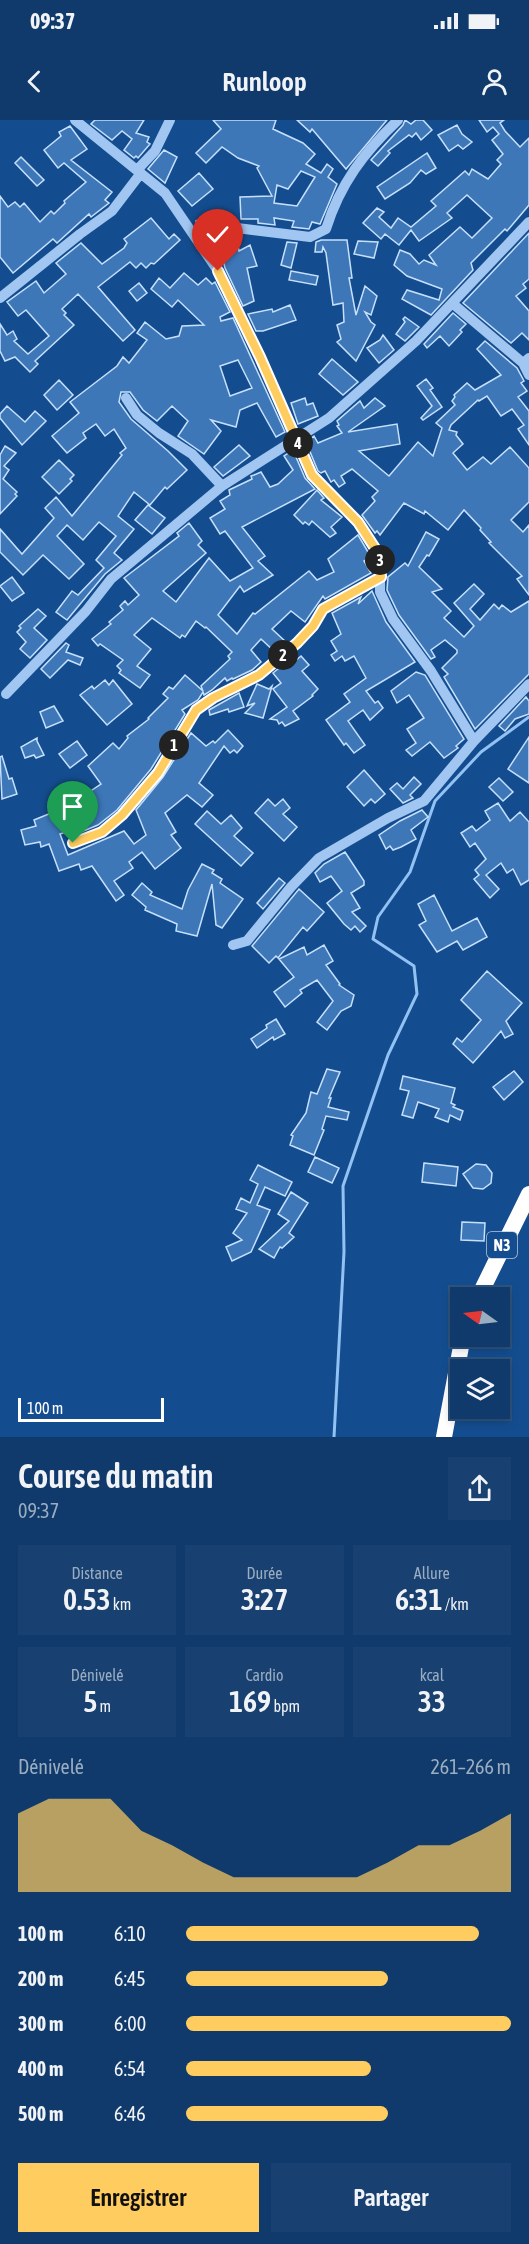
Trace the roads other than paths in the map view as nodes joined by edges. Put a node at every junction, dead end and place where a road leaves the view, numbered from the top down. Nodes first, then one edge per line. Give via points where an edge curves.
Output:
1 (75, 120) edge
2 (170, 120) edge
3 (398, 120) edge
4 (139, 171) junction
5 (528, 226) edge
6 (196, 237) junction
7 (0, 298) edge
8 (452, 303) junction
9 (526, 361) edge
10 (529, 375) edge
11 (126, 398) dead end
12 (296, 438) junction
13 (222, 486) junction
14 (381, 577) junction
15 (529, 684) edge
16 (6, 694) dead end
17 (474, 741) junction
18 (73, 843) dead end
19 (233, 945) dead end
20 (529, 1194) edge
21 (483, 1287) edge
22 (461, 1347) edge
23 (444, 1437) edge

1 - 4 street
2 - 4 street via 155,151
3 - 6 street via 365,152 345,184 326,229 310,237 237,228
4 - 6 street via 165,193
4 - 7 street via 112,211
5 - 8 street
6 - 12 street via 222,280
8 - 9 street
8 - 12 street via 416,341 329,418
9 - 10 street
11 - 13 street via 137,415 192,454
12 - 13 street
12 - 14 street via 312,475 358,522 380,556
13 - 16 street via 111,579
14 - 17 street via 380,592 393,619
14 - 18 street via 323,609 297,643 259,675 196,710 158,773 122,815 102,832
15 - 17 street
17 - 19 street via 424,801 319,858 247,941
20 - 21 highway, N3
22 - 23 highway

